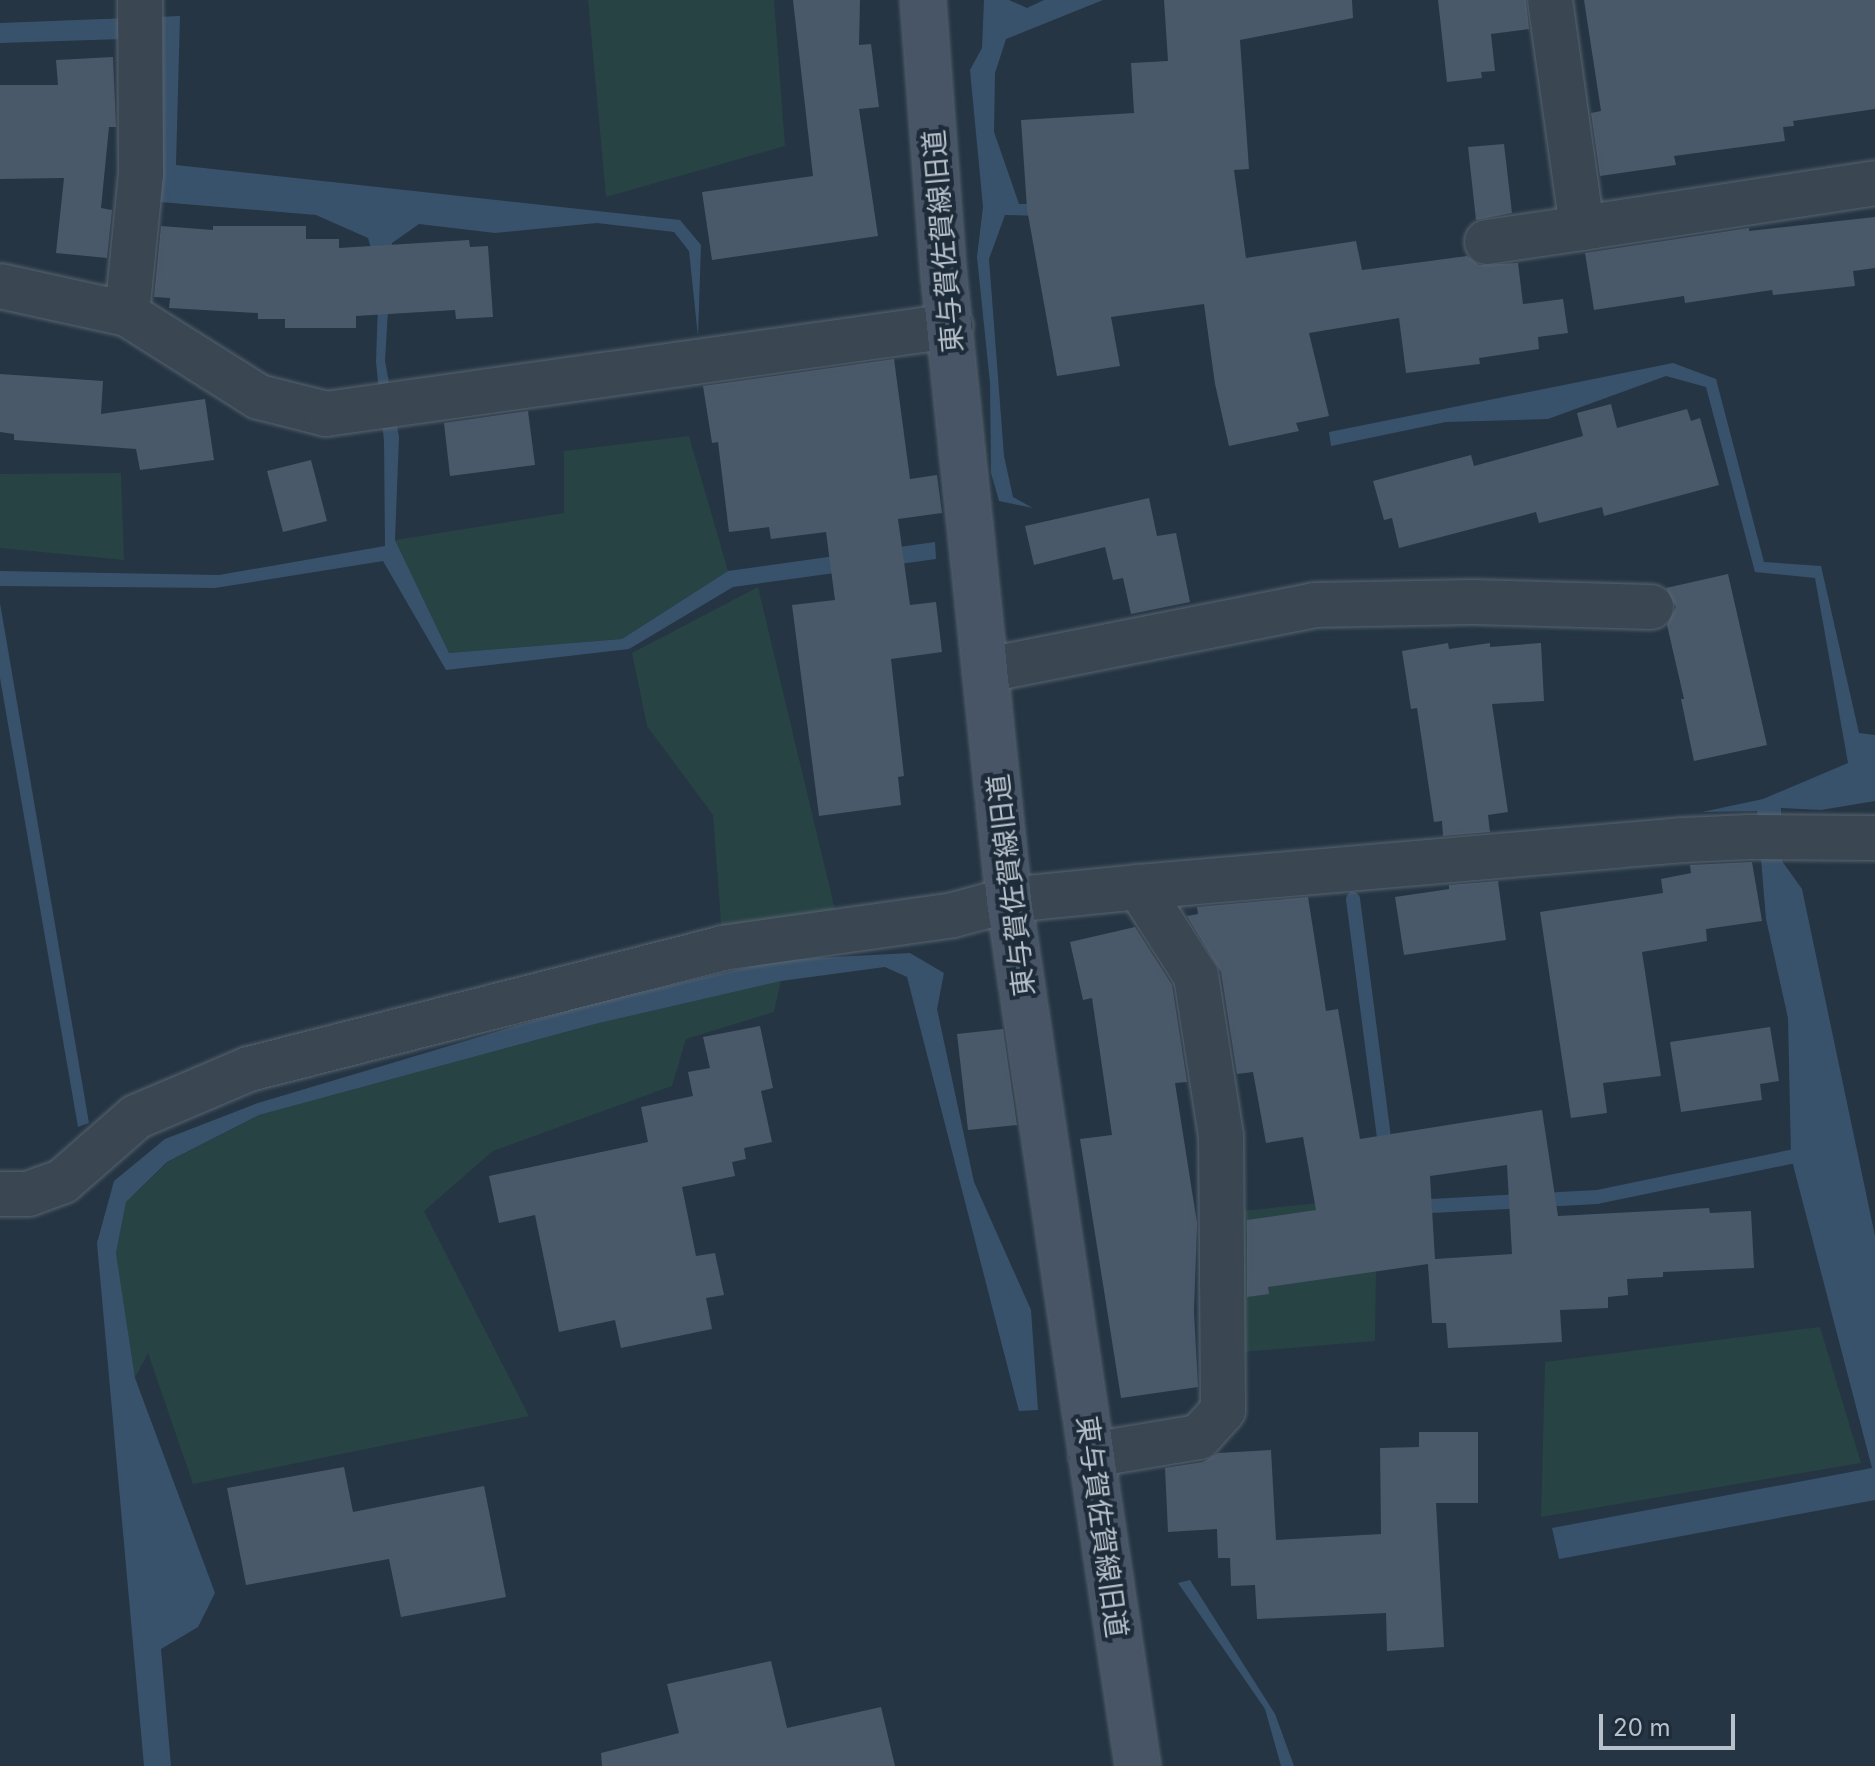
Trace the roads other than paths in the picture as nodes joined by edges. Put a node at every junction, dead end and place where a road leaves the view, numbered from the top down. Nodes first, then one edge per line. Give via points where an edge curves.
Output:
1 (923, 0) edge
2 (1550, 0) edge
3 (140, 18) edge
4 (1875, 183) edge
5 (1582, 228) junction
6 (1487, 242) dead end
7 (0, 286) edge
8 (127, 314) junction
9 (951, 326) junction
10 (1651, 607) dead end
11 (987, 670) junction
12 (1875, 838) edge
13 (1139, 887) junction
14 (1009, 900) junction
15 (0, 1194) edge
16 (1091, 1455) junction
17 (1138, 1766) edge

1 - 9 main road, 東与賀佐賀線旧道
2 - 5 street
3 - 8 street via 141,173
4 - 5 street
5 - 6 street
7 - 8 street
8 - 9 street via 259,397 326,414
9 - 11 main road, 東与賀佐賀線旧道
10 - 11 street via 1314,605
11 - 14 main road, 東与賀佐賀線旧道
12 - 13 street via 1750,837
13 - 14 street
13 - 16 street via 1196,976 1221,1136 1223,1410 1199,1437
14 - 15 street via 953,915 722,948 249,1069 136,1117 63,1181 28,1194
14 - 16 main road, 東与賀佐賀線旧道
16 - 17 main road, 東与賀佐賀線旧道

